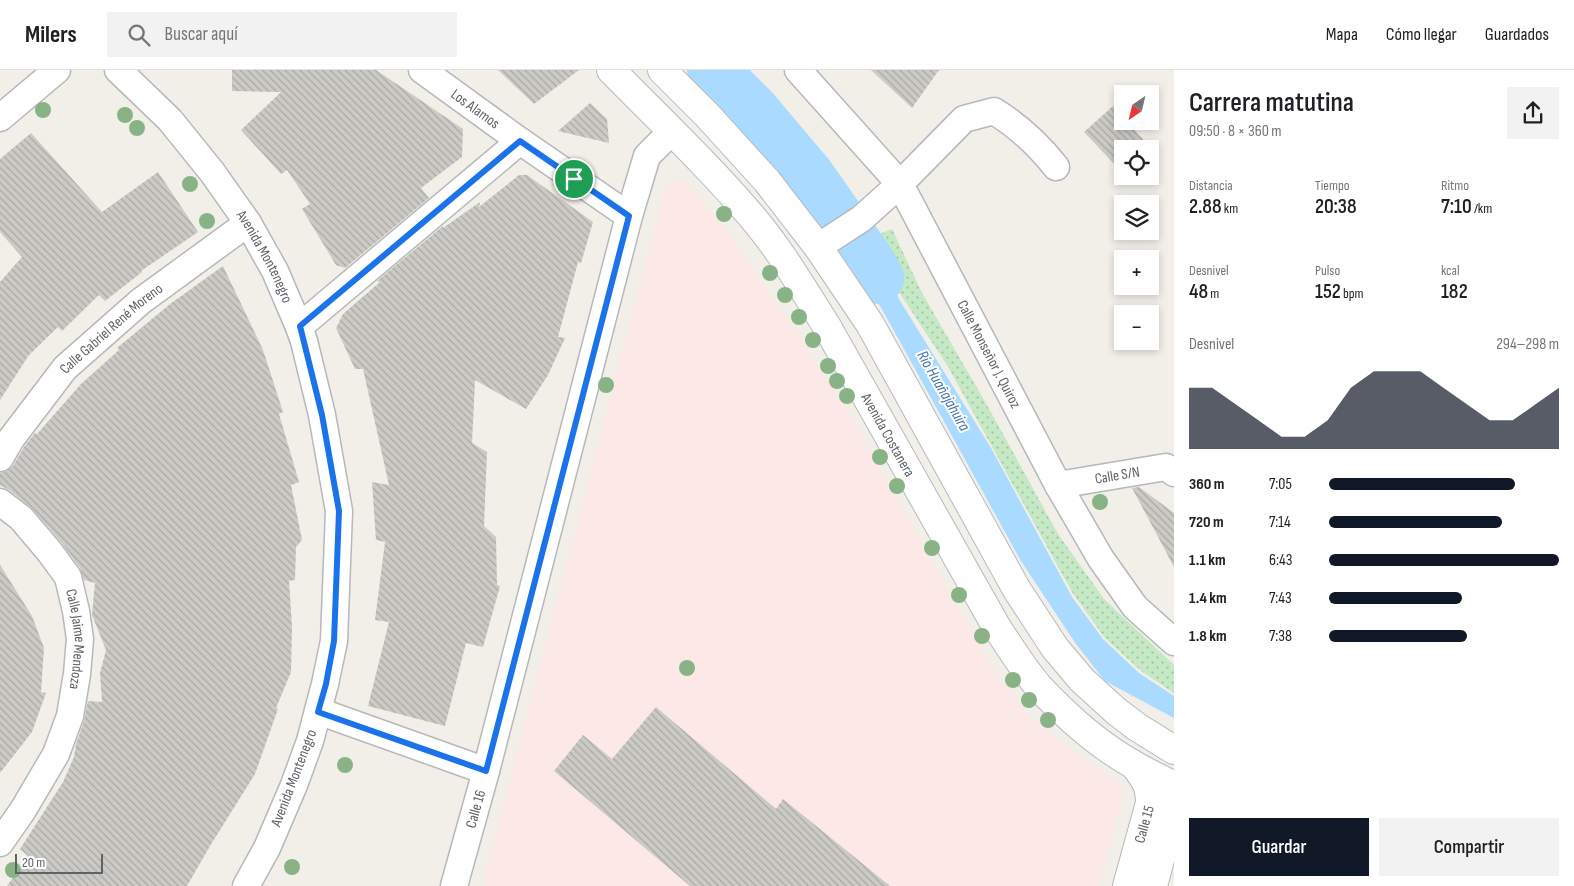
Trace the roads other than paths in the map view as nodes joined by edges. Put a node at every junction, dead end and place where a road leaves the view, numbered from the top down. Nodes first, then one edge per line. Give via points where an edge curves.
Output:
1 (57, 70) edge
2 (118, 70) edge
3 (422, 70) edge
4 (611, 70) edge
5 (662, 70) edge
6 (798, 70) edge
7 (0, 118) edge
8 (672, 131) junction
9 (520, 141) junction
10 (1056, 167) dead end
11 (900, 184) junction
12 (629, 216) junction
13 (248, 223) junction
14 (824, 242) junction
15 (300, 326) junction
16 (0, 458) edge
17 (1174, 473) edge
18 (1058, 485) junction
19 (0, 502) edge
20 (1174, 642) edge
21 (318, 712) junction
22 (1167, 746) edge
23 (1135, 766) junction
24 (486, 771) junction
25 (1173, 785) edge
26 (0, 843) edge
27 (246, 886) edge
28 (454, 886) edge
29 (1128, 886) edge
30 (1153, 886) edge

1 - 7 street
2 - 13 street, Avenida Montenegro via 170,120
3 - 9 street, Los Alamos
4 - 8 main road, Avenida Costanera
5 - 14 main road
6 - 11 street, Calle Monseñor J. Quiroz
8 - 12 street, Calle 16 via 647,156
8 - 23 main road, Avenida Costanera via 754,220 796,277 1016,657 1060,708
9 - 12 street, Los Alamos
9 - 15 street
10 - 11 street via 1042,149 994,111 964,119
11 - 14 street via 861,219
11 - 18 street, Calle Monseñor J. Quiroz
12 - 24 street, Calle 16
13 - 15 street, Avenida Montenegro
13 - 16 street, Calle Gabriel René Moreno via 142,301 65,368
14 - 22 main road via 1017,590 1055,648 1082,680 1116,710
15 - 21 street, Avenida Montenegro via 322,415 339,511 334,641
17 - 18 street, Calle S/N via 1166,467
18 - 20 street, Calle Monseñor J. Quiroz via 1101,559 1135,607
19 - 26 street, Calle Jaime Mendoza via 21,518 68,577 80,639 70,716 56,754
21 - 24 street
21 - 27 street, Avenida Montenegro via 294,785 267,848
22 - 25 main road, Calle 15
23 - 25 main road, Avenida Costanera
23 - 29 main road, Calle 15 via 1146,781 1150,803
24 - 28 street, Calle 16
25 - 30 main road, Calle 15 via 1170,819

